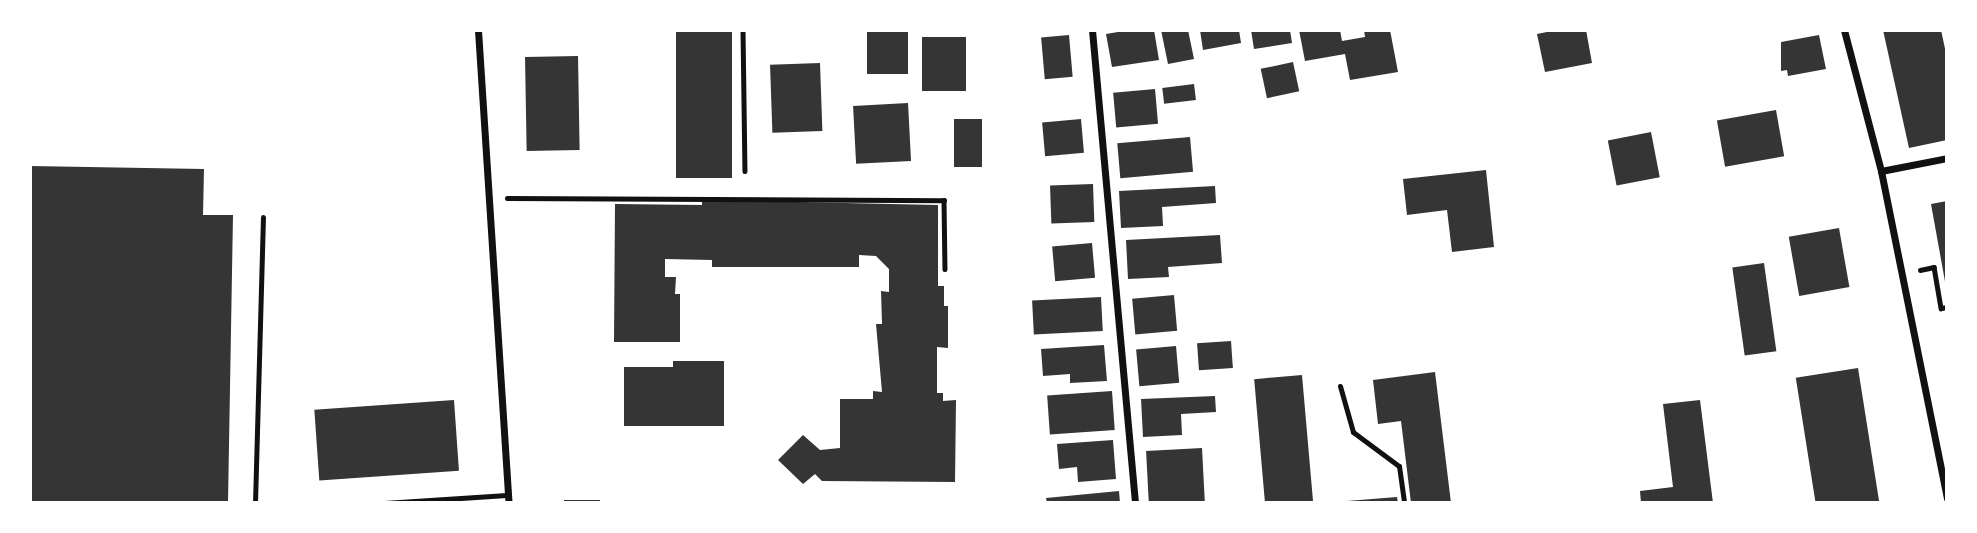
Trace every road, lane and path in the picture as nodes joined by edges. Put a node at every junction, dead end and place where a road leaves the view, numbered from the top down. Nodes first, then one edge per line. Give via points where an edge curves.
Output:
1 (478, 30) edge
2 (743, 30) edge
3 (1092, 30) edge
4 (1844, 30) edge
5 (1947, 158) edge
6 (745, 171) dead end
7 (1881, 171) junction
8 (489, 198) junction
9 (263, 217) dead end
10 (945, 270) dead end
11 (1902, 273) junction
12 (1947, 307) edge
13 (1340, 386) dead end
14 (1947, 498) edge
15 (508, 499) edge
16 (255, 503) edge
17 (384, 503) edge
18 (1135, 503) edge
19 (1404, 503) edge

1 - 8 street
2 - 6 path
3 - 18 street
4 - 7 street
5 - 7 street
7 - 11 street
8 - 10 path via 944,200
8 - 15 street
9 - 16 lane
11 - 12 path via 1934,267 1941,308
11 - 14 street
13 - 19 lane via 1353,432 1399,466
15 - 17 lane

